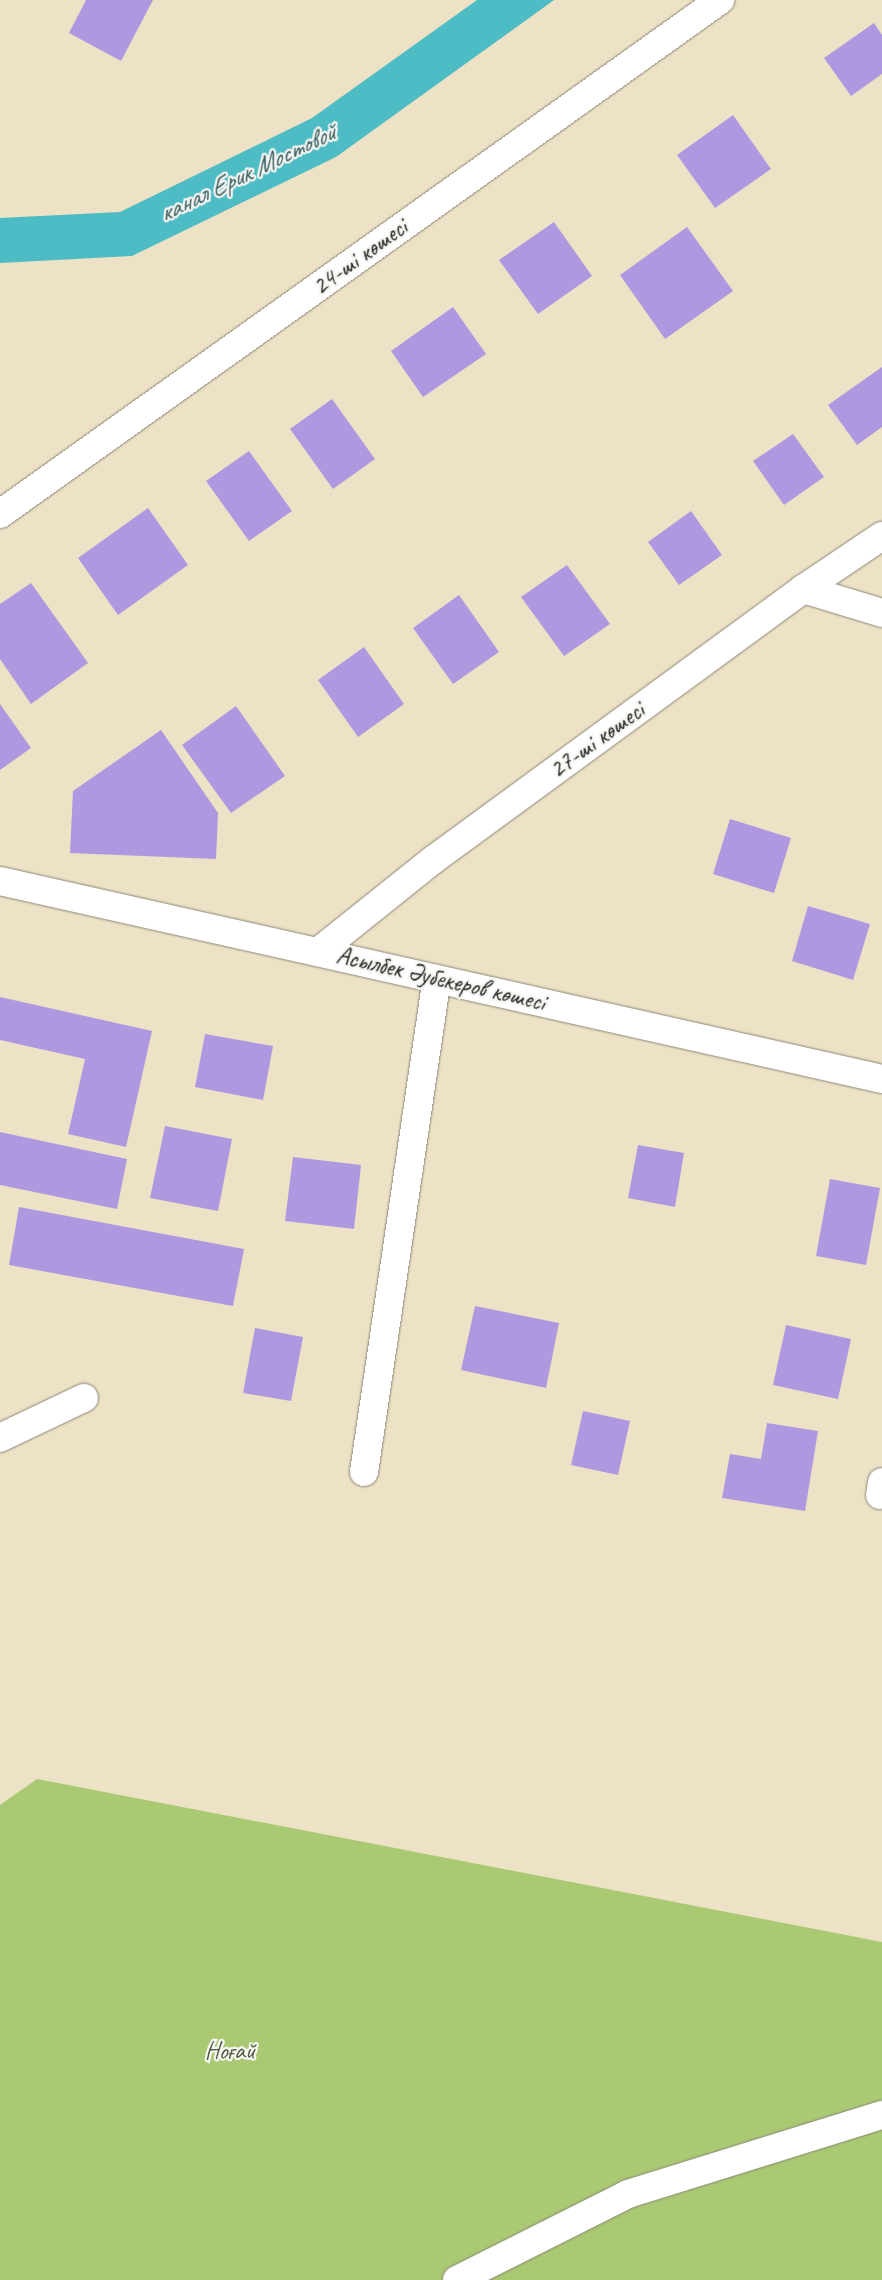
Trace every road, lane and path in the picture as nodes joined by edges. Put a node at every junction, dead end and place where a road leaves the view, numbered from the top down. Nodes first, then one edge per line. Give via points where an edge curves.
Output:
1 (720, 0) edge
2 (0, 514) edge
3 (882, 536) edge
4 (803, 589) junction
5 (882, 614) edge
6 (0, 881) edge
7 (318, 952) junction
8 (437, 978) junction
9 (882, 1078) edge
10 (84, 1398) dead end
11 (0, 1438) edge
12 (364, 1472) dead end
13 (882, 2114) edge
14 (457, 2280) edge

1 - 2 street, 24-ші көшесі
3 - 4 street, 27-ші көшесі
4 - 5 street
4 - 7 street, 27-ші көшесі via 433,860
6 - 7 street, Асылбек Әубекеров көшесі
7 - 8 street, Асылбек Әубекеров көшесі
8 - 9 street, Асылбек Әубекеров көшесі
8 - 12 street
10 - 11 street
13 - 14 street via 628,2194

